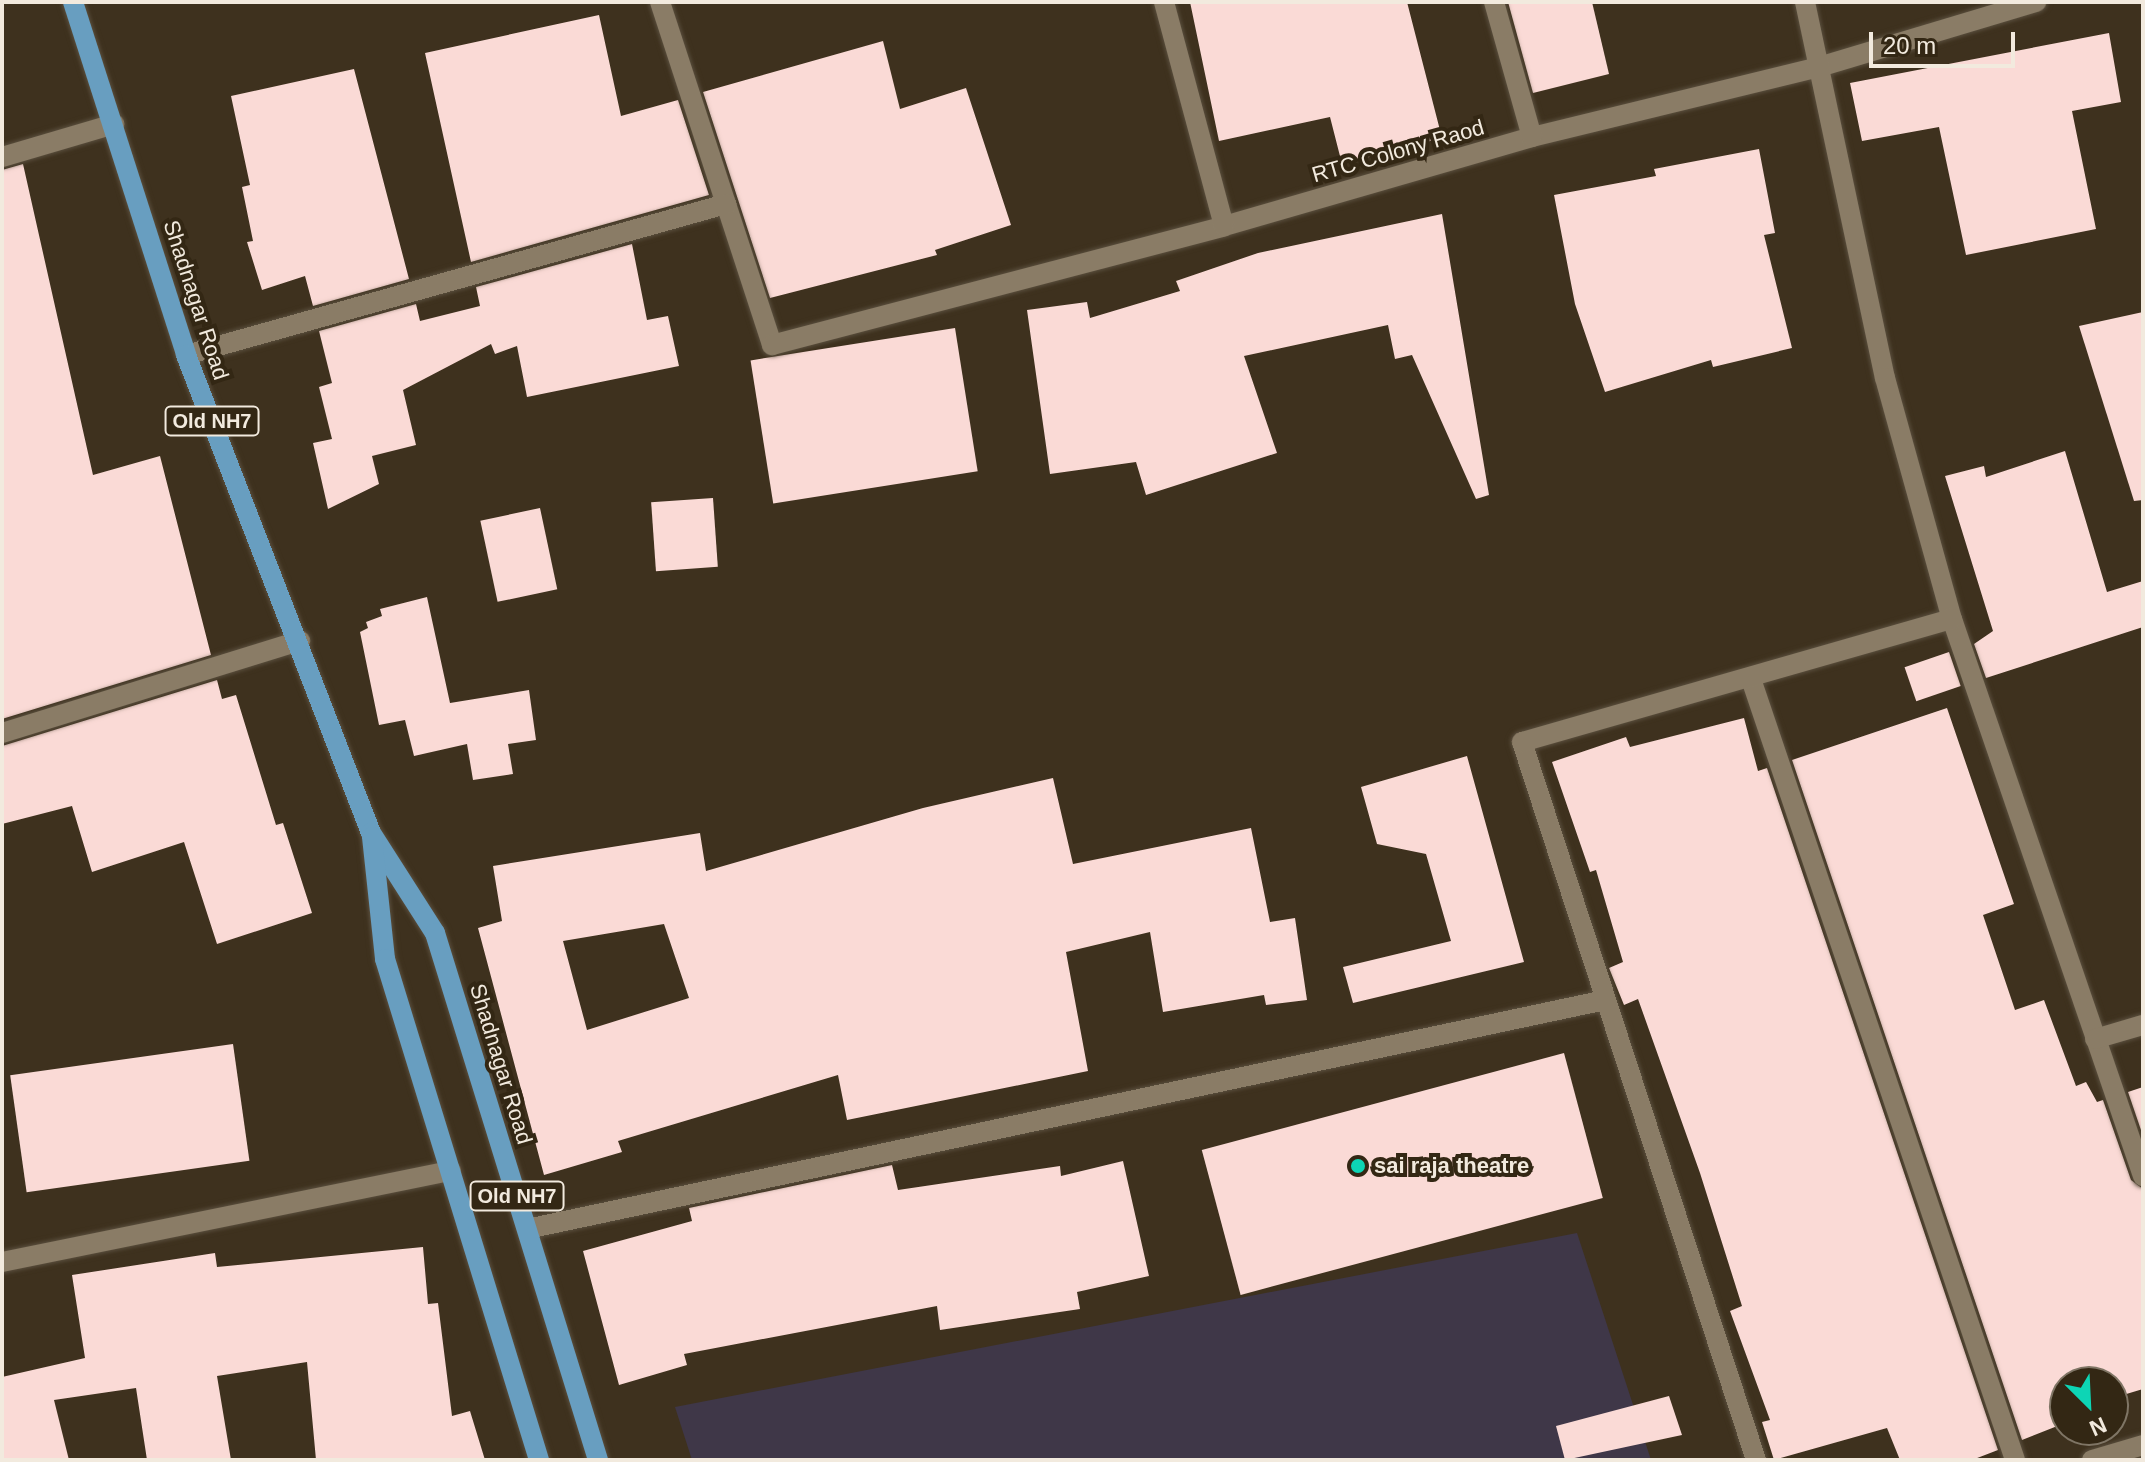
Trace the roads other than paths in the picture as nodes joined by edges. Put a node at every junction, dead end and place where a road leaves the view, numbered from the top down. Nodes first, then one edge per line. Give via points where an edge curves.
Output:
1 (73, 2) edge
2 (660, 2) edge
3 (1164, 2) edge
4 (1494, 2) edge
5 (1805, 2) edge
6 (2036, 2) edge
7 (1819, 67) junction
8 (114, 124) junction
9 (1532, 137) junction
10 (2, 157) edge
11 (726, 204) junction
12 (1224, 226) junction
13 (186, 355) junction
14 (1952, 619) junction
15 (300, 641) junction
16 (1751, 679) junction
17 (2, 733) edge
18 (371, 833) junction
19 (1605, 1000) junction
20 (2143, 1025) edge
21 (2095, 1039) junction
22 (451, 1171) junction
23 (2143, 1176) edge
24 (527, 1229) junction
25 (2, 1262) edge
26 (2143, 1445) edge
27 (539, 1460) edge
28 (598, 1460) edge
29 (1756, 1460) edge
30 (2015, 1460) edge
31 (2092, 1460) edge

1 - 8 main road, Shadnagar Road / Old NH7
2 - 11 street
3 - 12 street
4 - 9 street
5 - 7 street
6 - 7 street, RTC Colony Raod
7 - 9 street, RTC Colony Raod
7 - 14 street via 1885,378
8 - 10 street
8 - 13 main road, Shadnagar Road / Old NH7
9 - 12 street, RTC Colony Raod
11 - 12 street, RTC Colony Raod via 772,345
11 - 13 street
13 - 15 main road, Shadnagar Road / Old NH7
14 - 16 street
14 - 21 street
15 - 17 street
15 - 18 main road, Shadnagar Road / Old NH7
16 - 19 street via 1522,742
16 - 30 street
18 - 22 main road, Shadnagar Road / Old NH7 via 385,959
18 - 24 main road, Shadnagar Road / Old NH7 via 435,933
19 - 24 street
19 - 29 street
20 - 21 street
21 - 23 street
22 - 25 street
22 - 27 main road, Shadnagar Road / Old NH7
24 - 28 main road, Shadnagar Road / Old NH7
26 - 31 street

